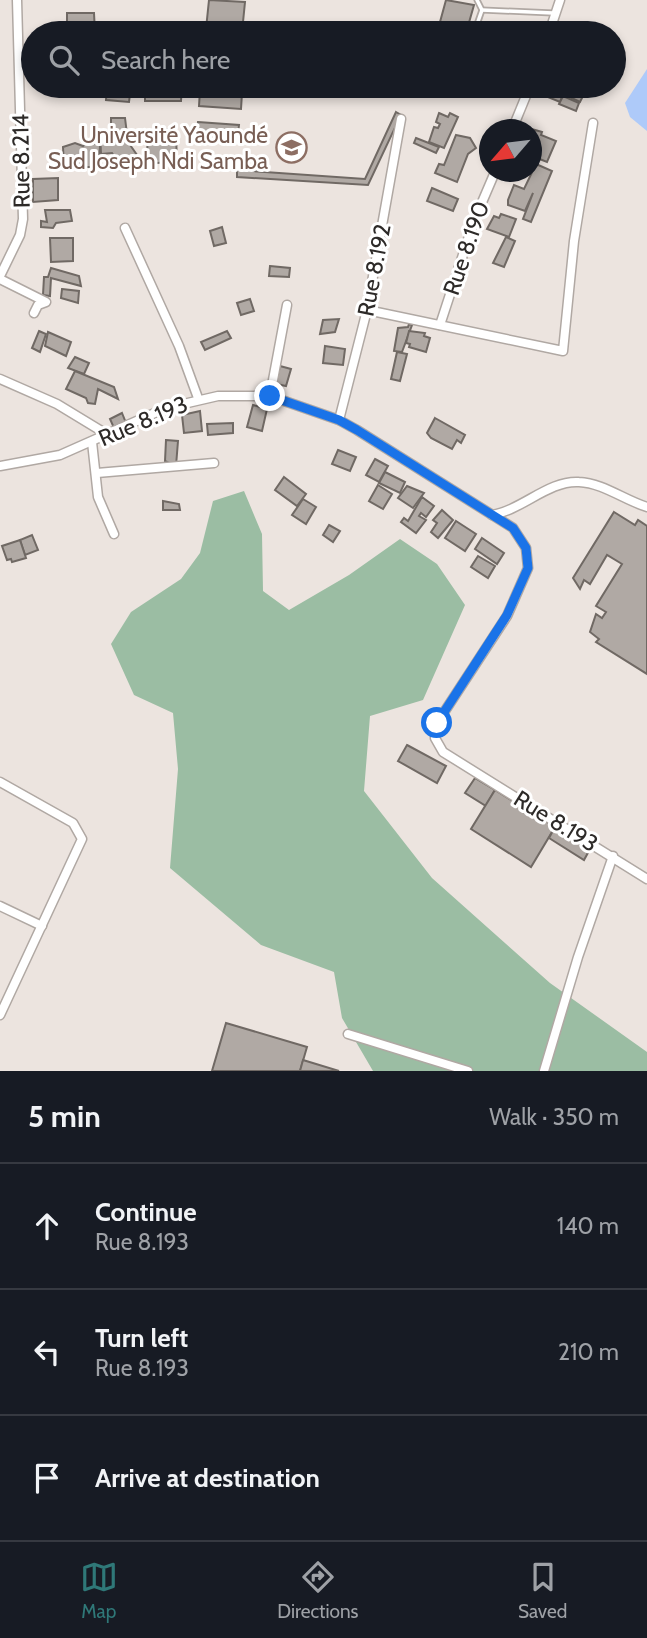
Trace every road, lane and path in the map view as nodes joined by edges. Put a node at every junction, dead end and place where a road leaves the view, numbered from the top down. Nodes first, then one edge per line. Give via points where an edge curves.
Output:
1 (17, 0) edge
2 (477, 0) edge
3 (559, 0) edge
4 (482, 10) junction
5 (555, 13) junction
6 (478, 21) edge
7 (553, 21) edge
8 (525, 98) edge
9 (401, 119) dead end
10 (516, 119) edge
11 (593, 123) dead end
12 (491, 182) edge
13 (125, 228) dead end
14 (0, 277) edge
15 (287, 305) dead end
16 (367, 310) junction
17 (34, 313) dead end
18 (440, 325) junction
19 (0, 379) edge
20 (270, 396) junction
21 (198, 398) junction
22 (339, 420) junction
23 (108, 435) junction
24 (92, 442) junction
25 (214, 463) dead end
26 (0, 466) edge
27 (97, 473) junction
28 (647, 507) edge
29 (492, 516) junction
30 (114, 534) dead end
31 (0, 782) edge
32 (613, 856) junction
33 (647, 879) edge
34 (0, 906) edge
35 (42, 926) junction
36 (0, 1015) edge
37 (348, 1034) dead end
38 (468, 1071) edge
39 (544, 1071) edge

1 - 14 street, Rue 8.214 via 23,219
2 - 4 lane
3 - 5 street
4 - 5 lane
4 - 6 lane
5 - 7 street
8 - 10 street
9 - 16 street, Rue 8.192
11 - 18 street via 563,351
12 - 18 street, Rue 8.190
13 - 21 street
14 - 17 street via 46,302
15 - 20 street
16 - 18 street
16 - 22 street, Rue 8.192
19 - 23 street via 57,404
20 - 21 street, Rue 8.193
20 - 22 street, Rue 8.193
21 - 23 street, Rue 8.193
22 - 29 street, Rue 8.193
23 - 24 street, Rue 8.193
24 - 26 street, Rue 8.193 via 44,460
24 - 27 street
25 - 27 street
27 - 30 street via 98,497
28 - 29 street via 577,481
29 - 32 street, Rue 8.193 via 513,528 526,548 528,568 507,615 437,723 435,738 443,752
31 - 35 street via 73,823 82,839
32 - 33 street, Rue 8.193
32 - 39 street
34 - 35 street
35 - 36 street
37 - 38 street

